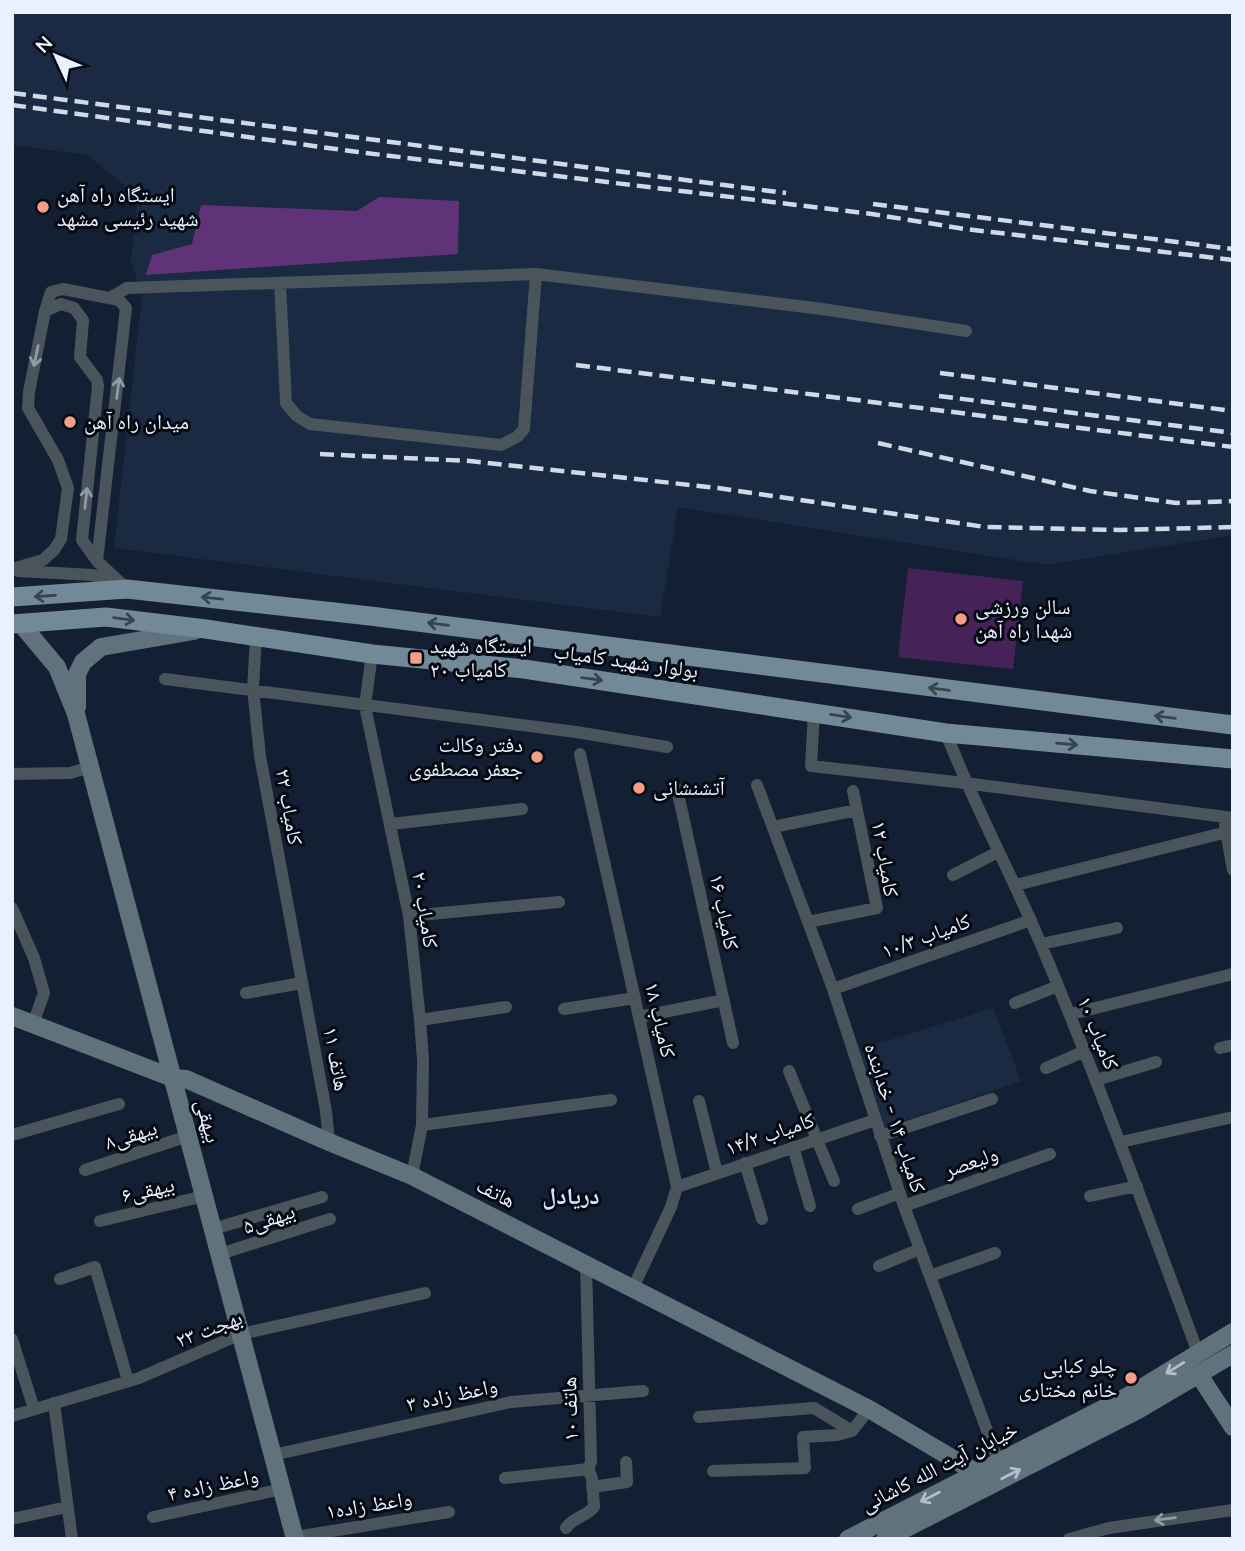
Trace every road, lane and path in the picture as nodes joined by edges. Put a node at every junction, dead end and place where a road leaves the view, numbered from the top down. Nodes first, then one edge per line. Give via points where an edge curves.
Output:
1 (536, 274) junction
2 (280, 283) junction
3 (110, 298) junction
4 (45, 312) junction
5 (966, 331) dead end
6 (97, 561) junction
7 (12, 570) edge
8 (127, 589) junction
9 (12, 597) edge
10 (16, 624) edge
11 (206, 629) junction
12 (530, 636) junction
13 (256, 637) junction
14 (372, 654) junction
15 (524, 669) junction
16 (165, 679) dead end
17 (253, 689) junction
18 (365, 706) junction
19 (814, 712) junction
20 (76, 714) junction
21 (1233, 725) edge
22 (946, 733) junction
23 (667, 747) dead end
24 (580, 754) dead end
25 (1233, 759) edge
26 (90, 767) junction
27 (12, 774) edge
28 (965, 783) junction
29 (757, 785) dead end
30 (677, 789) dead end
31 (853, 791) dead end
32 (522, 809) dead end
33 (857, 810) junction
34 (1228, 818) edge
35 (391, 824) junction
36 (773, 827) junction
37 (1227, 832) junction
38 (998, 852) junction
39 (1233, 870) edge
40 (953, 875) dead end
41 (1016, 885) junction
42 (559, 902) dead end
43 (12, 908) edge
44 (409, 916) junction
45 (1031, 920) junction
46 (808, 922) junction
47 (1117, 928) dead end
48 (1041, 944) junction
49 (1233, 974) edge
50 (301, 983) junction
51 (1058, 986) junction
52 (833, 989) junction
53 (246, 993) dead end
54 (635, 998) junction
55 (723, 1000) junction
56 (1015, 1003) dead end
57 (506, 1007) dead end
58 (564, 1009) dead end
59 (1071, 1014) junction
60 (12, 1016) edge
61 (639, 1017) junction
62 (420, 1020) junction
63 (33, 1024) junction
64 (733, 1043) dead end
65 (1085, 1051) junction
66 (1156, 1062) dead end
67 (1046, 1068) dead end
68 (789, 1070) dead end
69 (173, 1078) junction
70 (1096, 1080) junction
71 (992, 1099) dead end
72 (611, 1100) dead end
73 (699, 1101) dead end
74 (119, 1104) dead end
75 (1233, 1117) edge
76 (875, 1120) junction
77 (422, 1125) junction
78 (12, 1135) edge
79 (188, 1136) junction
80 (880, 1136) junction
81 (818, 1138) junction
82 (328, 1142) junction
83 (1121, 1142) junction
84 (793, 1147) junction
85 (1050, 1154) dead end
86 (745, 1163) junction
87 (85, 1170) dead end
88 (717, 1173) junction
89 (412, 1176) junction
90 (834, 1181) dead end
91 (1137, 1186) junction
92 (677, 1187) junction
93 (204, 1196) junction
94 (1090, 1196) dead end
95 (322, 1197) dead end
96 (902, 1199) junction
97 (810, 1206) dead end
98 (858, 1209) dead end
99 (330, 1219) dead end
100 (762, 1219) dead end
101 (100, 1221) dead end
102 (213, 1229) junction
103 (920, 1249) junction
104 (995, 1253) dead end
105 (219, 1254) junction
106 (586, 1264) junction
107 (879, 1266) dead end
108 (930, 1276) junction
109 (60, 1279) dead end
110 (633, 1287) junction
111 (425, 1293) dead end
112 (1233, 1332) edge
113 (241, 1334) junction
114 (12, 1339) edge
115 (1198, 1353) junction
116 (1233, 1354) edge
117 (1199, 1375) junction
118 (128, 1381) junction
119 (643, 1391) dead end
120 (588, 1395) junction
121 (54, 1403) junction
122 (34, 1409) junction
123 (869, 1409) junction
124 (12, 1416) edge
125 (699, 1417) dead end
126 (1233, 1427) edge
127 (852, 1431) junction
128 (273, 1455) junction
129 (626, 1462) dead end
130 (999, 1463) junction
131 (588, 1469) junction
132 (713, 1471) dead end
133 (505, 1478) dead end
134 (981, 1480) junction
135 (592, 1487) junction
136 (282, 1489) junction
137 (67, 1507) junction
138 (1233, 1510) edge
139 (449, 1512) dead end
140 (153, 1517) dead end
141 (12, 1520) edge
142 (566, 1528) dead end
143 (295, 1538) edge
144 (72, 1539) edge
145 (848, 1539) edge
146 (885, 1539) edge
147 (1069, 1539) edge

1 - 2 street
1 - 2 street via 524,429 501,445 310,424 297,416 286,403
1 - 5 street
2 - 3 street via 127,288
3 - 4 street via 55,290
6 -> 3 street via 127,314 119,300
6 -> 4 street via 82,540 97,380 80,357 83,320 79,313 61,304
4 -> 7 street via 28,408 58,460 68,488 61,539 54,550 43,561
6 - 8 street
7 - 8 street via 93,575
8 -> 9 main road, بولوار شهید کامیاب
12 -> 8 main road, بولوار شهید کامیاب
10 -> 11 main road, بولوار شهید کامیاب via 106,617
10 - 20 street via 57,667
11 - 13 main road, بولوار شهید کامیاب
11 - 20 street via 101,647 83,662 78,674
12 - 15 main road
21 -> 12 main road, بولوار شهید کامیاب
13 - 14 main road, بولوار شهید کامیاب
13 - 17 street, کامیاب ۲۲
14 - 15 main road, بولوار شهید کامیاب
14 - 18 street, کامیاب ۲۰
15 -> 19 main road, بولوار شهید کامیاب
16 - 17 street
17 - 18 street
17 - 50 street, کامیاب ۲۲ via 260,756
18 - 23 street
18 - 35 street, کامیاب ۲۰
19 -> 22 main road, بولوار شهید کامیاب
19 - 28 street via 811,766
20 - 26 street, بیهقی
22 -> 25 main road, بولوار شهید کامیاب
22 - 28 street, کامیاب ۱۰
24 - 54 street, کامیاب ۱۸
26 - 27 street via 70,773
26 - 69 street, بیهقی
28 - 34 street
28 - 38 street, کامیاب ۱۰
29 - 36 street, کامیاب ۱۴ - خدابنده
30 - 55 street, کامیاب ۱۶
31 - 33 street, کامیاب ۱۲
32 - 35 street
33 - 36 street
33 - 46 street, کامیاب ۱۲ via 877,908
34 - 37 street
35 - 44 street, کامیاب ۲۰
36 - 46 street, کامیاب ۱۴ - خدابنده
37 - 39 street
37 - 41 street
38 - 40 street
38 - 41 street, کامیاب ۱۰
41 - 45 street, کامیاب ۱۰
42 - 44 street
43 - 63 street via 44,993
44 - 62 street, کامیاب ۲۰
45 - 48 street, کامیاب ۱۰
45 - 52 street, کامیاب ۱۰/۳
46 - 52 street, کامیاب ۱۴ - خدابنده
47 - 48 street
48 - 51 street, کامیاب ۱۰
49 - 59 street
50 - 53 street
50 - 82 street, هاتف ۱۱
51 - 56 street
51 - 59 street, کامیاب ۱۰
52 - 76 street, کامیاب ۱۴ - خدابنده
54 - 58 street
54 - 61 street, کامیاب ۱۸
55 - 61 street
55 - 64 street, کامیاب ۱۶
57 - 62 street
59 - 65 street, کامیاب ۱۰
60 - 63 street, هاتف
61 - 92 street, کامیاب ۱۸
62 - 77 street, کامیاب ۲۰
63 - 69 street, هاتف
65 - 67 street
65 - 70 street, کامیاب ۱۰
66 - 70 street
68 - 81 street
69 - 79 street, بیهقی
69 - 82 street, هاتف via 186,1079
70 - 83 street, کامیاب ۱۰
71 - 80 street
72 - 77 street
73 - 88 street
74 - 78 street
75 - 83 street
76 - 80 street, کامیاب ۱۴ - خدابنده
76 - 81 street, کامیاب ۱۴/۲
77 - 89 street, کامیاب ۲۰
79 - 87 street, بیهقی۸
79 - 93 street, بیهقی
80 - 96 street, کامیاب ۱۴ - خدابنده
81 - 84 street, کامیاب ۱۴/۲
81 - 90 street
82 - 89 street, هاتف
83 - 91 street, کامیاب ۱۰
84 - 86 street, کامیاب ۱۴/۲
84 - 97 street
85 - 96 street, ولیعصر
86 - 88 street, کامیاب ۱۴/۲
86 - 100 street
88 - 92 street, کامیاب ۱۴/۲
89 - 106 street, هاتف
91 - 94 street
91 - 115 street, کامیاب ۱۰
92 - 110 street
93 - 101 street, بیهقی۶
93 - 102 street, بیهقی
95 - 102 street
96 - 98 street, ولیعصر
96 - 103 street, کامیاب ۱۴ - خدابنده
99 - 105 street, بیهقی۵
102 - 105 street, بیهقی
103 - 107 street
103 - 108 street, کامیاب ۱۴ - خدابنده
104 - 108 street
105 - 113 street, بیهقی
106 - 110 street, هاتف
106 - 120 street, هاتف ۱۰
108 - 130 street, کامیاب ۱۴ - خدابنده
109 - 118 street via 95,1267
110 - 123 street, هاتف
111 - 113 street, بهجت ۲۳
112 - 115 street, خیابان آیت الله کاشانی
113 - 118 street, بهجت ۲۳
113 - 128 street, بیهقی
114 - 122 street
115 -> 130 street, خیابان آیت الله کاشانی via 1130,1395
116 - 117 street, خیابان آیت الله کاشانی
117 - 126 street
134 -> 117 street, خیابان آیت الله کاشانی via 1138,1410
118 - 121 street, بهجت ۲۳
119 - 120 street, واعظ زاده ۳
120 - 128 street, واعظ زاده ۳ via 511,1402
120 - 131 street, هاتف ۱۰
121 - 122 street, بهجت ۲۳
121 - 137 street
122 - 124 street, بهجت ۲۳
123 - 127 street
123 - 134 street, هاتف
125 - 127 street via 814,1408
127 - 132 street via 803,1437 805,1468
128 - 136 street, بیهقی
129 - 135 street via 627,1482
130 - 134 street, خیابان آیت الله کاشانی
131 - 133 street, هاتف ۱۰
131 - 135 street
134 -> 145 street, خیابان آیت الله کاشانی
134 - 146 street, خیابان آیت الله کاشانی
135 - 142 street via 594,1507
136 - 140 street, واعظ زاده ۴
136 - 143 street, بیهقی
137 - 141 street
137 - 144 street
138 -> 147 street via 1109,1528
139 - 143 street, واعظ زاده۱

